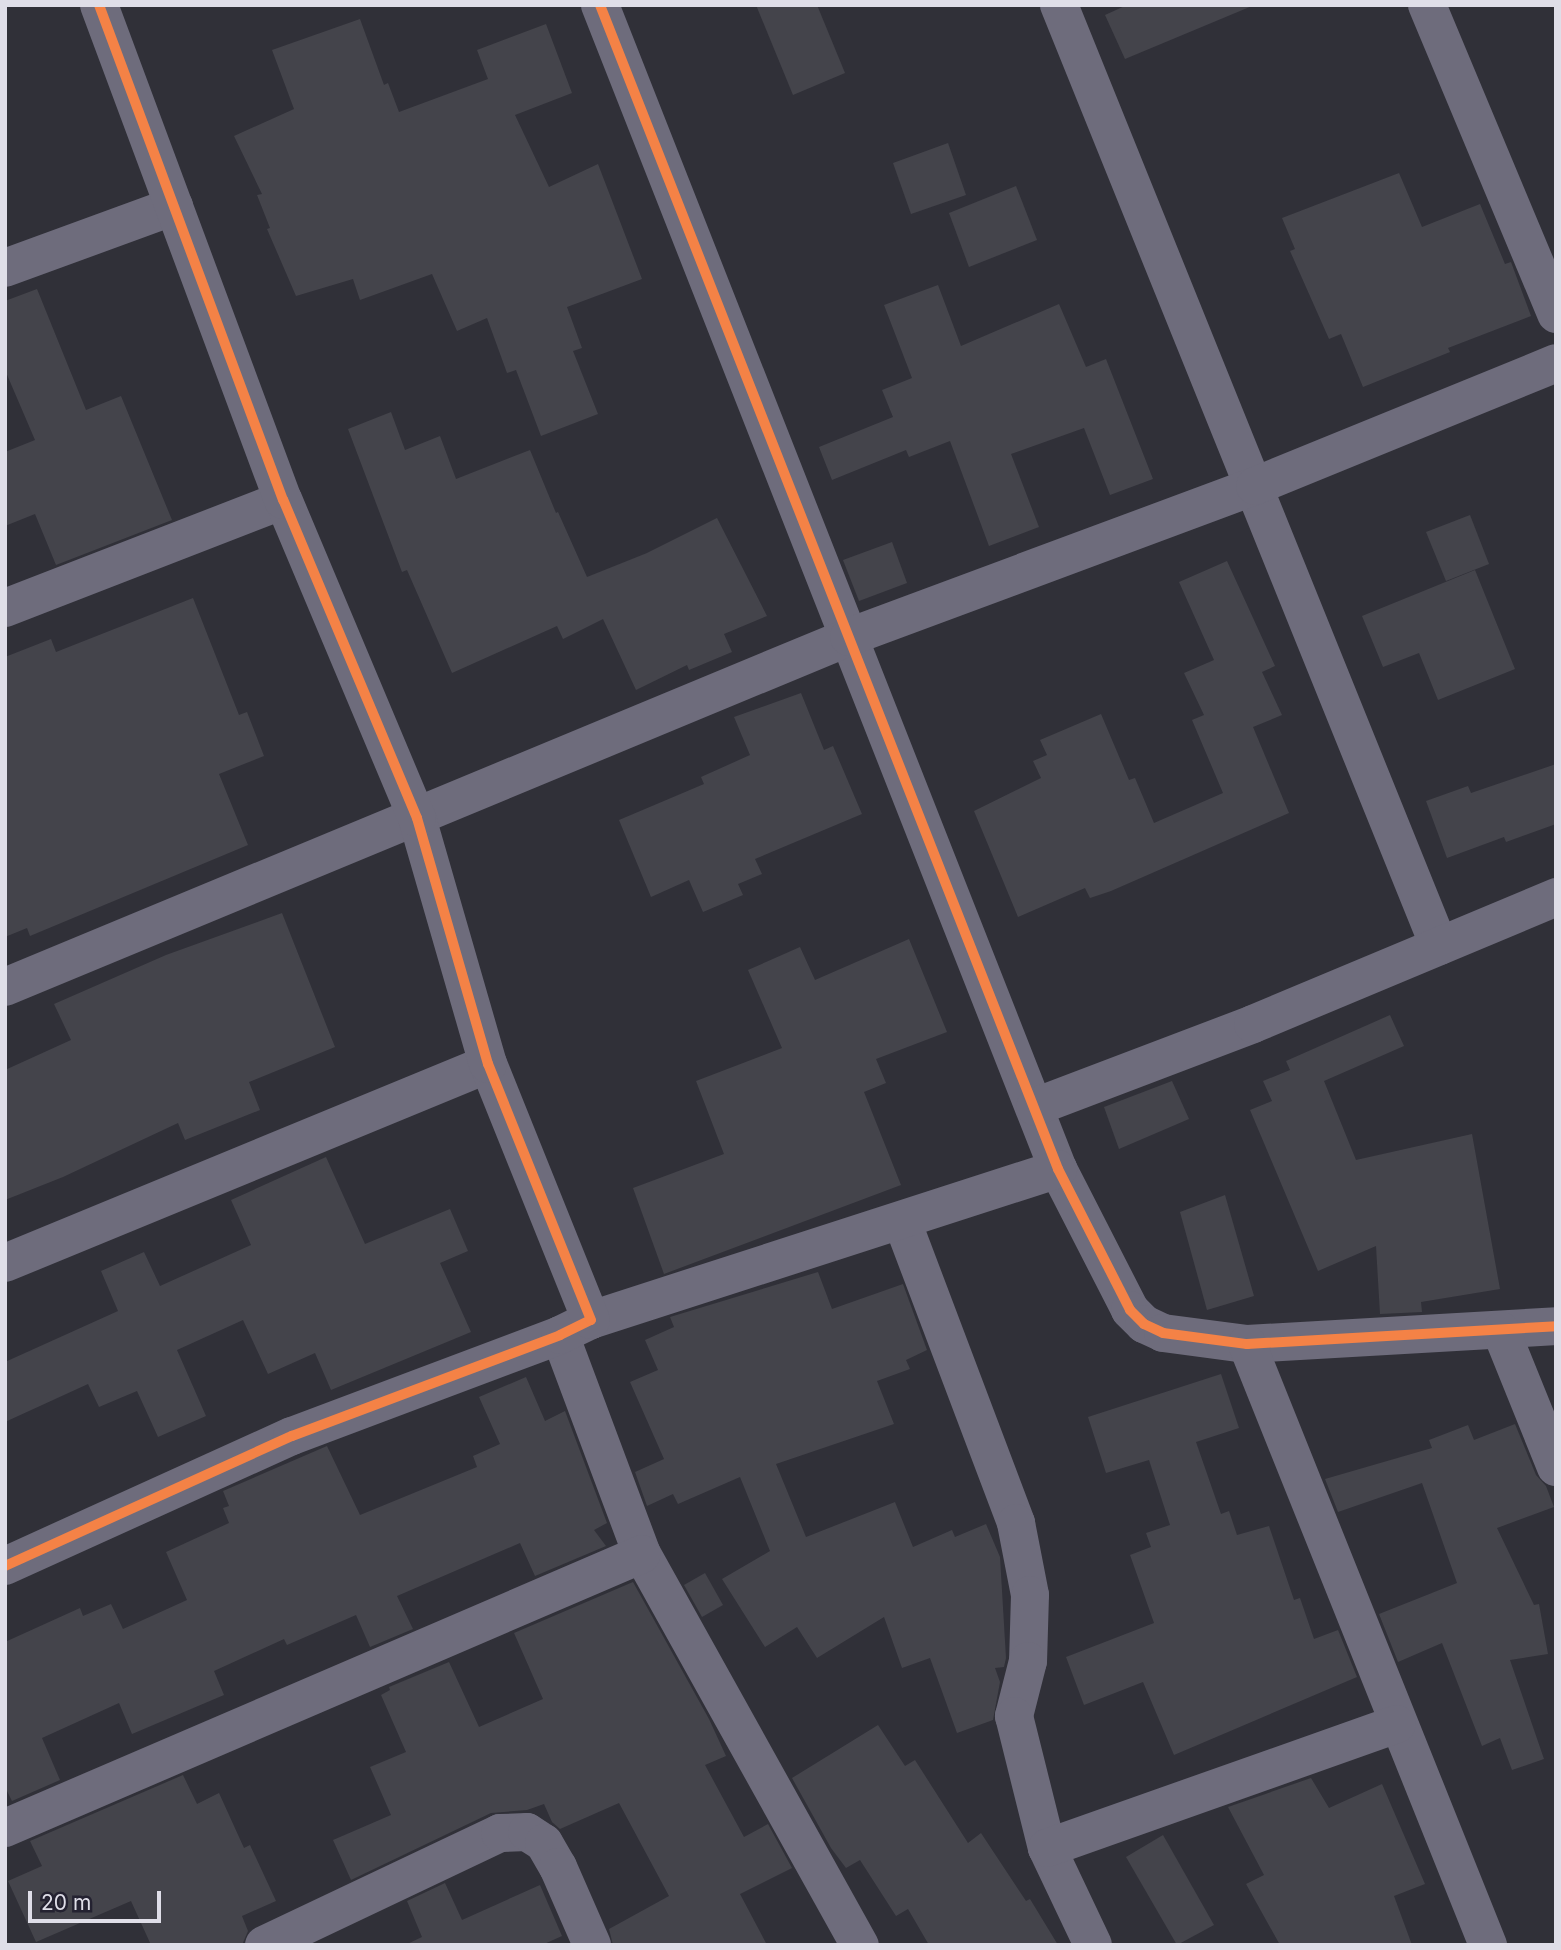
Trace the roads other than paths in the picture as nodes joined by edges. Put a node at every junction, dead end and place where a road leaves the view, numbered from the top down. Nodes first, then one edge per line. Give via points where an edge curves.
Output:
1 (99, 5) edge
2 (600, 5) edge
3 (1059, 5) edge
4 (1427, 5) edge
5 (174, 206) junction
6 (5, 268) edge
7 (1556, 314) edge
8 (1556, 363) edge
9 (1255, 486) junction
10 (283, 500) junction
11 (5, 608) edge
12 (849, 636) junction
13 (416, 818) junction
14 (1556, 897) edge
15 (1439, 946) junction
16 (5, 987) edge
17 (488, 1064) junction
18 (1035, 1107) junction
19 (1058, 1169) junction
20 (902, 1221) junction
21 (5, 1263) edge
22 (1556, 1326) edge
23 (576, 1328) junction
24 (1502, 1331) junction
25 (1247, 1344) junction
26 (1556, 1467) edge
27 (642, 1555) junction
28 (5, 1566) edge
29 (1397, 1724) junction
30 (5, 1828) edge
31 (1047, 1848) junction
32 (314, 1934) edge
33 (264, 1945) edge
34 (592, 1945) edge
35 (860, 1945) edge
36 (1093, 1945) edge
37 (1488, 1945) edge

1 - 5 street
2 - 12 street
3 - 9 street
4 - 7 street
5 - 6 street
5 - 10 street
8 - 9 street
9 - 12 street
9 - 15 street
10 - 11 street
10 - 13 street
12 - 13 street
12 - 18 street
13 - 16 street
13 - 17 street
14 - 15 street
15 - 18 street via 1253,1024
17 - 21 street
17 - 23 street
18 - 19 street
19 - 20 street
19 - 25 street via 1124,1299 1144,1324 1163,1333
20 - 23 street
20 - 31 street via 1016,1523 1030,1595 1028,1661 1014,1716
22 - 24 street
23 - 27 street
23 - 28 street via 292,1436
24 - 25 street
24 - 26 street
25 - 29 street
27 - 30 street
27 - 35 street
29 - 31 street
29 - 37 street
31 - 36 street
32 - 33 street
32 - 34 street via 500,1833 527,1832 544,1843 558,1867

